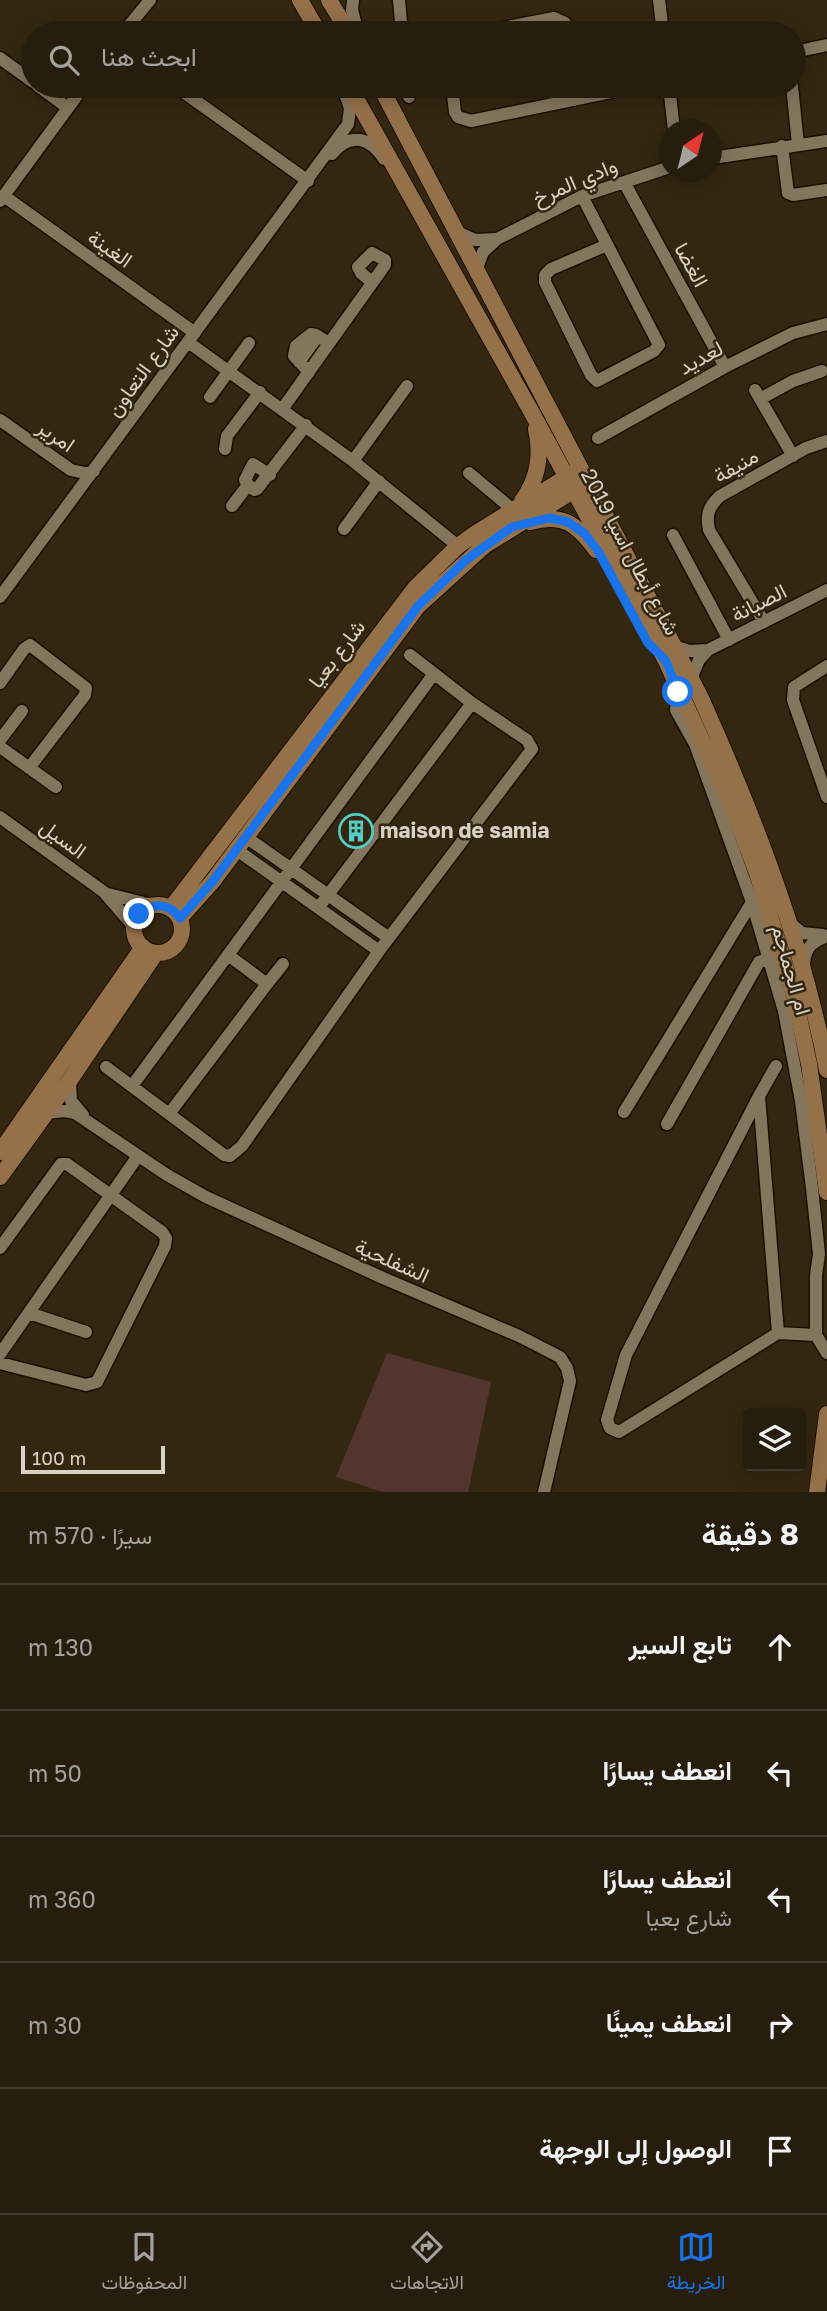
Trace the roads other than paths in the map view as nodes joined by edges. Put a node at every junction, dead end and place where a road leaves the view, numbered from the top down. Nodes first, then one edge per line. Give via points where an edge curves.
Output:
1 (150, 0) edge
2 (298, 0) edge
3 (329, 0) edge
4 (353, 0) edge
5 (399, 0) edge
6 (659, 0) edge
7 (133, 21) edge
8 (308, 21) edge
9 (311, 21) edge
10 (342, 21) edge
11 (355, 21) edge
12 (401, 21) edge
13 (539, 21) edge
14 (561, 21) edge
15 (662, 21) edge
16 (827, 45) edge
17 (806, 49) edge
18 (0, 58) edge
19 (21, 73) edge
20 (54, 98) edge
21 (75, 98) edge
22 (192, 98) edge
23 (346, 98) edge
24 (356, 98) edge
25 (386, 98) edge
26 (453, 98) edge
27 (555, 98) edge
28 (670, 98) edge
29 (793, 98) edge
30 (68, 108) junction
31 (673, 119) edge
32 (827, 141) edge
33 (799, 144) junction
34 (782, 146) junction
35 (722, 156) edge
36 (316, 169) junction
37 (659, 171) edge
38 (308, 181) junction
39 (624, 182) junction
40 (827, 190) edge
41 (582, 196) junction
42 (2, 199) edge
43 (423, 217) junction
44 (455, 231) junction
45 (497, 239) junction
46 (607, 245) junction
47 (476, 271) junction
48 (372, 282) dead end
49 (827, 324) edge
50 (191, 337) junction
51 (324, 340) junction
52 (249, 344) dead end
53 (304, 367) junction
54 (725, 367) junction
55 (229, 370) junction
56 (822, 371) dead end
57 (407, 386) dead end
58 (260, 392) junction
59 (210, 397) dead end
60 (283, 408) junction
61 (531, 413) junction
62 (0, 420) edge
63 (306, 425) junction
64 (0, 429) edge
65 (598, 438) dead end
66 (827, 440) edge
67 (225, 449) dead end
68 (793, 456) junction
69 (353, 461) junction
70 (94, 471) junction
71 (469, 473) dead end
72 (270, 475) junction
73 (577, 480) junction
74 (379, 481) junction
75 (248, 485) junction
76 (76, 495) junction
77 (232, 506) dead end
78 (516, 507) junction
79 (512, 527) junction
80 (344, 529) dead end
81 (673, 535) dead end
82 (458, 546) junction
83 (827, 590) edge
84 (0, 597) edge
85 (764, 622) junction
86 (729, 640) junction
87 (674, 646) junction
88 (708, 650) junction
89 (410, 655) dead end
90 (666, 661) junction
91 (827, 666) edge
92 (433, 675) junction
93 (691, 679) junction
94 (0, 682) edge
95 (678, 692) junction
96 (472, 703) junction
97 (22, 711) dead end
98 (0, 740) edge
99 (0, 747) edge
100 (822, 760) edge
101 (29, 768) junction
102 (56, 787) dead end
103 (827, 797) edge
104 (0, 817) edge
105 (241, 843) junction
106 (271, 854) junction
107 (261, 867) junction
108 (291, 869) junction
109 (282, 881) junction
110 (104, 892) junction
111 (328, 895) junction
112 (752, 902) junction
113 (152, 905) junction
114 (319, 907) junction
115 (175, 913) junction
116 (789, 922) junction
117 (134, 927) junction
118 (827, 936) edge
119 (389, 938) junction
120 (149, 950) junction
121 (379, 951) junction
122 (228, 956) junction
123 (768, 959) junction
124 (283, 964) dead end
125 (804, 971) junction
126 (267, 984) junction
127 (776, 1066) dead end
128 (106, 1067) dead end
129 (827, 1070) edge
130 (70, 1080) junction
131 (132, 1086) junction
132 (759, 1096) junction
133 (624, 1112) dead end
134 (46, 1113) junction
135 (169, 1114) junction
136 (91, 1123) junction
137 (667, 1124) dead end
138 (0, 1152) edge
139 (138, 1156) junction
140 (0, 1177) edge
141 (827, 1192) edge
142 (111, 1195) junction
143 (0, 1248) edge
144 (29, 1313) junction
145 (86, 1332) dead end
146 (778, 1333) junction
147 (816, 1335) junction
148 (827, 1353) edge
149 (0, 1354) edge
150 (0, 1363) edge
151 (827, 1414) edge
152 (544, 1492) edge
153 (817, 1492) edge

1 - 7 street
2 - 8 street
2 - 9 main road
3 - 10 main road
4 - 11 street
5 - 12 street
6 - 15 street
13 - 14 street
16 - 17 street
18 - 19 street
20 - 30 street
21 - 30 street
22 - 38 street
23 - 36 street, شارع التعاون via 350,119
24 - 43 main road, شارع أبطال اسيا 2019
25 - 44 main road, شارع أبطال اسيا 2019
26 - 27 street via 458,117 471,121
28 - 31 street
29 - 33 street
30 - 42 street
32 - 33 street
33 - 34 street
34 - 35 street
34 - 40 street via 788,193
36 - 38 street, شارع التعاون
36 - 43 street, شارع التعاون via 344,144 360,139 369,142
37 - 39 street, وادي المرخ
38 - 50 street, شارع التعاون
39 - 41 street, وادي المرخ
39 - 54 street, الغضا
41 - 45 street, وادي المرخ
41 - 46 street
42 - 50 street, الغينة
43 - 61 main road, شارع أبطال اسيا 2019
44 - 45 street via 475,240
44 - 47 main road, شارع أبطال اسيا 2019
45 - 47 street, وادي المرخ via 482,252
46 - 46 street via 659,345 597,381 545,275
47 - 73 main road, شارع أبطال اسيا 2019
48 - 51 street
49 - 54 street, لعديد via 793,333
50 - 55 street, الغينة
50 - 70 street, شارع التعاون
51 - 53 street
51 - 53 street via 307,335 296,346 294,356
52 - 55 street
53 - 60 street
54 - 65 street, لعديد
55 - 58 street, الغينة
55 - 59 street
56 - 68 street via 757,394
57 - 69 street
58 - 60 street, الغينة
58 - 67 street via 227,436
60 - 63 street, الغينة
61 - 73 main road, شارع أبطال اسيا 2019
61 - 78 main road via 537,434 537,469 533,485
62 - 70 street, امرير via 71,470
63 - 69 street, الغينة
63 - 72 street
64 - 76 street, امرير via 68,477
66 - 68 street, منيفة
68 - 85 street, منيفة via 720,496 707,514 709,530
69 - 74 street, الغينة
70 - 76 street, شارع التعاون
71 - 78 street
72 - 75 street via 256,490
72 - 75 street via 253,464 245,480
73 - 78 main road, شارع بعيا
73 - 79 main road, شارع بعيا
73 - 87 main road, شارع أبطال اسيا 2019
73 - 90 main road, شارع أبطال اسيا 2019
74 - 80 street
74 - 82 street, الغينة
75 - 77 street
76 - 84 street, شارع التعاون
78 - 82 main road, شارع بعيا
79 - 90 main road via 549,518 568,522 584,533 648,643
79 - 105 main road, شارع بعيا via 466,560 418,606
81 - 86 street
82 - 115 main road, شارع بعيا via 405,599
83 - 85 street, الصبانة
85 - 86 street, الصبانة
86 - 88 street, الصبانة
87 - 88 street
87 - 93 main road, شارع أبطال اسيا 2019
88 - 93 street
89 - 92 street
90 - 95 main road, شارع أبطال اسيا 2019
91 - 100 street via 794,687 793,700
92 - 96 street
92 - 108 street
93 - 116 main road, شارع أبطال اسيا 2019 via 738,782
94 - 101 street via 30,645 86,688
95 - 112 street, ام الجماجم via 677,710 695,744
95 - 141 main road, شارع أبطال اسيا 2019 via 734,812 795,999
96 - 111 street
96 - 119 street via 527,740 532,749
97 - 98 street
99 - 101 street
100 - 103 street
101 - 102 street
104 - 110 street, السيل
105 - 106 street
105 - 107 street
105 - 115 main road, شارع بعيا
106 - 107 street
106 - 108 street
107 - 109 street
108 - 109 street
108 - 111 street
109 - 114 street
109 - 122 street
110 - 113 street, السيل
110 - 117 street, السيل
111 - 114 street
111 - 119 street
112 - 123 street, ام الجماجم
112 - 133 street
113 - 115 main road
113 - 117 main road via 139,914
114 - 121 street
115 - 120 main road via 182,925 180,940 170,950
116 - 118 street via 802,933
116 - 125 main road, شارع أبطال اسيا 2019
117 - 120 main road via 138,942
118 - 125 street via 809,945
119 - 121 street
120 - 130 main road
120 - 138 main road
121 - 135 street via 230,1156
122 - 126 street
122 - 131 street
123 - 137 street via 759,962
123 - 147 street, ام الجماجم via 784,1012 801,1101 819,1254
124 - 126 street
125 - 129 main road, شارع أبطال اسيا 2019
126 - 135 street
127 - 132 street
128 - 131 street
130 - 134 main road
130 - 136 street, الشفلحية via 71,1101
131 - 135 street
132 - 146 street
132 - 146 street via 626,1355 607,1420 610,1428 619,1432
134 - 136 street, الشفلحية via 75,1113
134 - 140 main road
136 - 139 street, الشفلحية
139 - 142 street
139 - 152 street, الشفلحية via 206,1197 560,1357 570,1381
142 - 143 street via 61,1164
142 - 144 street
142 - 150 street via 166,1238 97,1382 86,1385
144 - 145 street
144 - 149 street
146 - 147 street
147 - 148 street
151 - 153 main road

